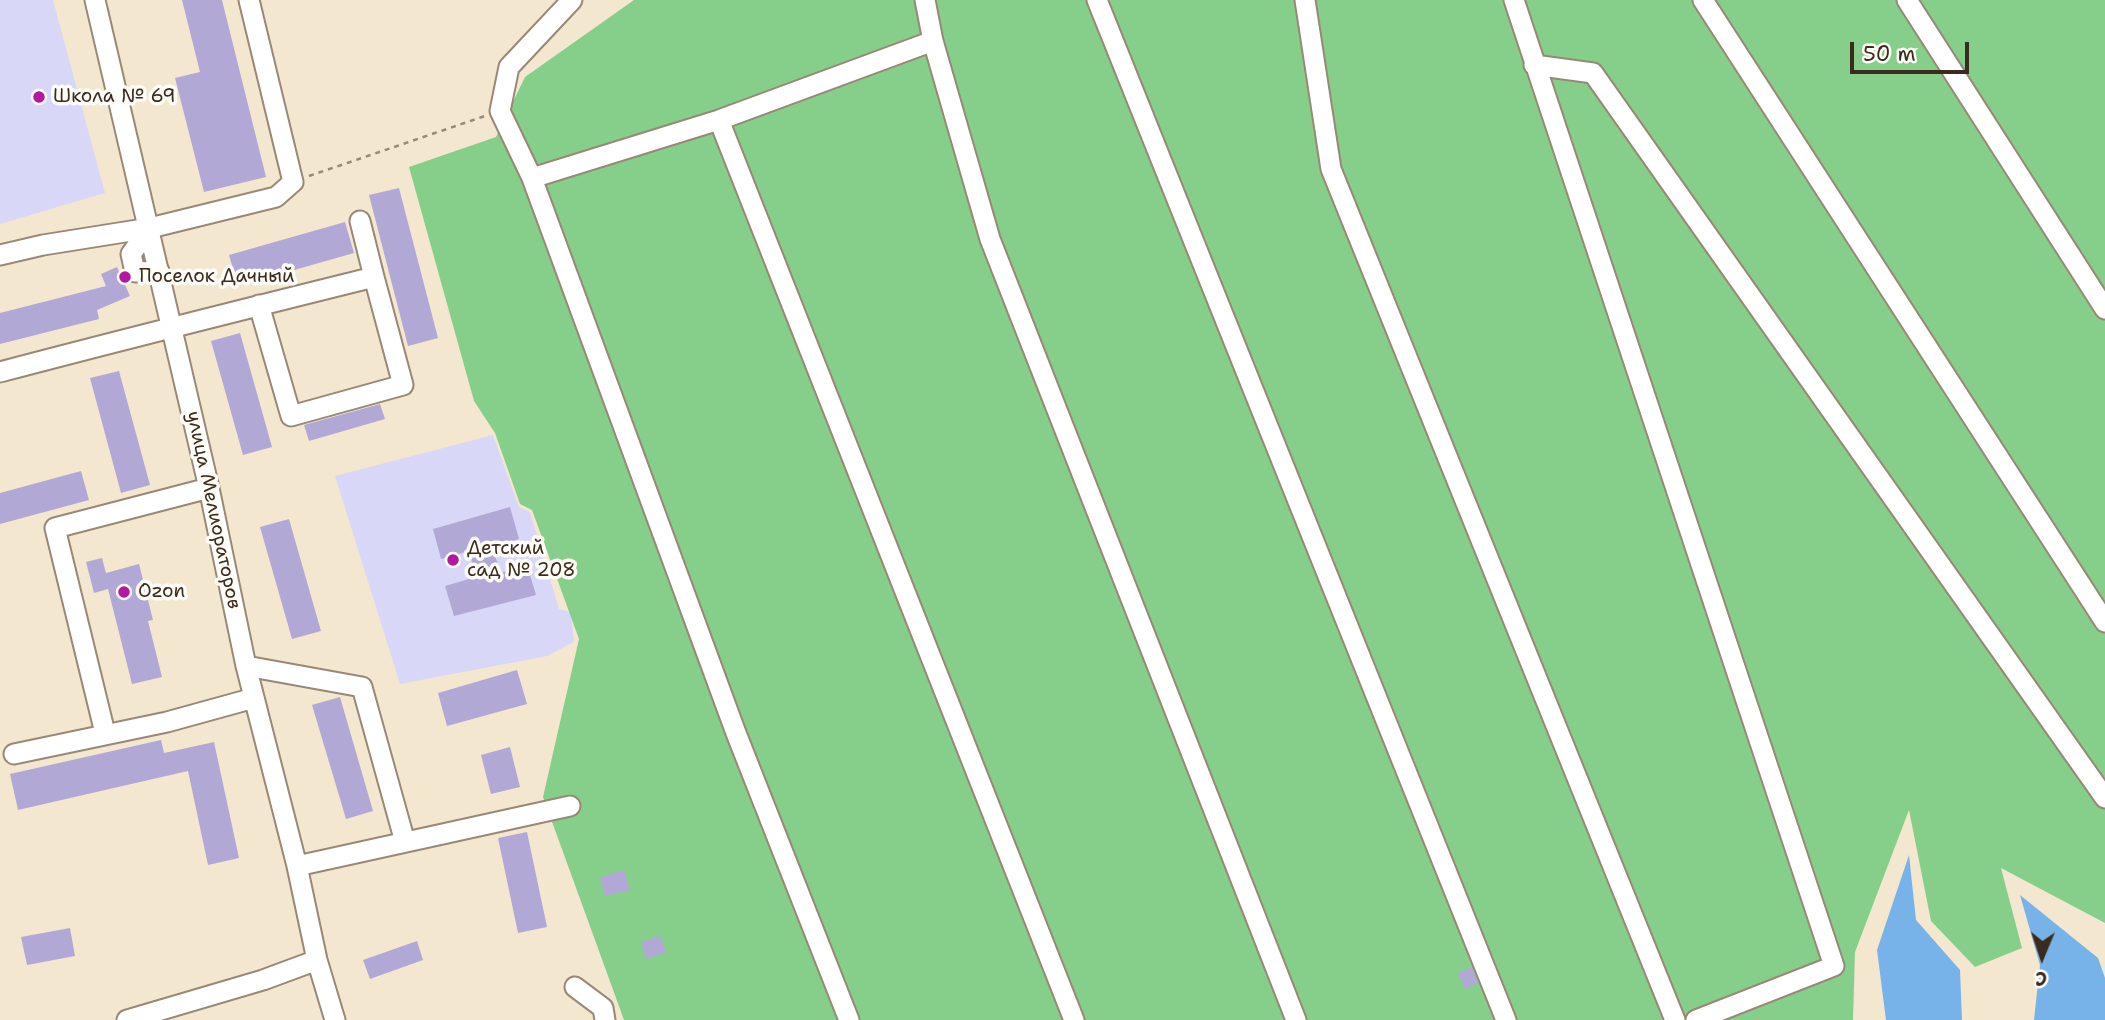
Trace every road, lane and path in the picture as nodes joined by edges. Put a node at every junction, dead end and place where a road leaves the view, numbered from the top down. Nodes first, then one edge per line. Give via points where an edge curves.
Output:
1 (95, 0) edge
2 (249, 0) edge
3 (572, 0) edge
4 (925, 0) edge
5 (1097, 0) edge
6 (1305, 0) edge
7 (1514, 0) edge
8 (1703, 0) edge
9 (1908, 0) edge
10 (933, 41) junction
11 (1534, 65) junction
12 (500, 111) junction
13 (719, 120) junction
14 (532, 178) junction
15 (293, 182) junction
16 (360, 221) dead end
17 (150, 228) junction
18 (0, 255) edge
19 (374, 277) junction
20 (260, 305) junction
21 (2105, 309) edge
22 (172, 326) junction
23 (0, 372) edge
24 (209, 488) junction
25 (2105, 622) edge
26 (246, 666) junction
27 (254, 698) junction
28 (105, 733) junction
29 (14, 754) dead end
30 (2105, 798) edge
31 (570, 806) dead end
32 (405, 842) junction
33 (297, 866) junction
34 (317, 960) junction
35 (575, 987) dead end
36 (127, 1020) edge
37 (335, 1020) edge
38 (604, 1020) edge
39 (849, 1020) edge
40 (1074, 1020) edge
41 (1296, 1020) edge
42 (1506, 1020) edge
43 (1675, 1020) edge
44 (1696, 1020) edge

1 - 17 street, улица Мелиораторов
2 - 15 street
3 - 12 street via 509,67
4 - 10 street
5 - 42 street
6 - 43 street via 1331,169
7 - 11 street
8 - 25 street
9 - 21 street
10 - 13 street
10 - 41 street via 990,239
11 - 30 street via 1593,73
11 - 44 street via 1834,966
12 - 14 street
12 - 15 path
13 - 14 street
13 - 40 street
14 - 39 street via 736,733
15 - 17 street via 276,197
16 - 19 street
17 - 18 street
17 - 22 street, улица Мелиораторов
19 - 20 street
19 - 20 street via 403,385 292,416
20 - 22 street
22 - 23 street
22 - 24 street, улица Мелиораторов
24 - 26 street, улица Мелиораторов
24 - 28 street via 55,528
26 - 27 street, улица Мелиораторов
26 - 32 street via 362,687
27 - 28 street
27 - 33 street, улица Мелиораторов
28 - 29 street
31 - 32 street
32 - 33 street
33 - 34 street, улица Мелиораторов
34 - 36 street
34 - 37 street, улица Мелиораторов
35 - 38 street via 603,1008

